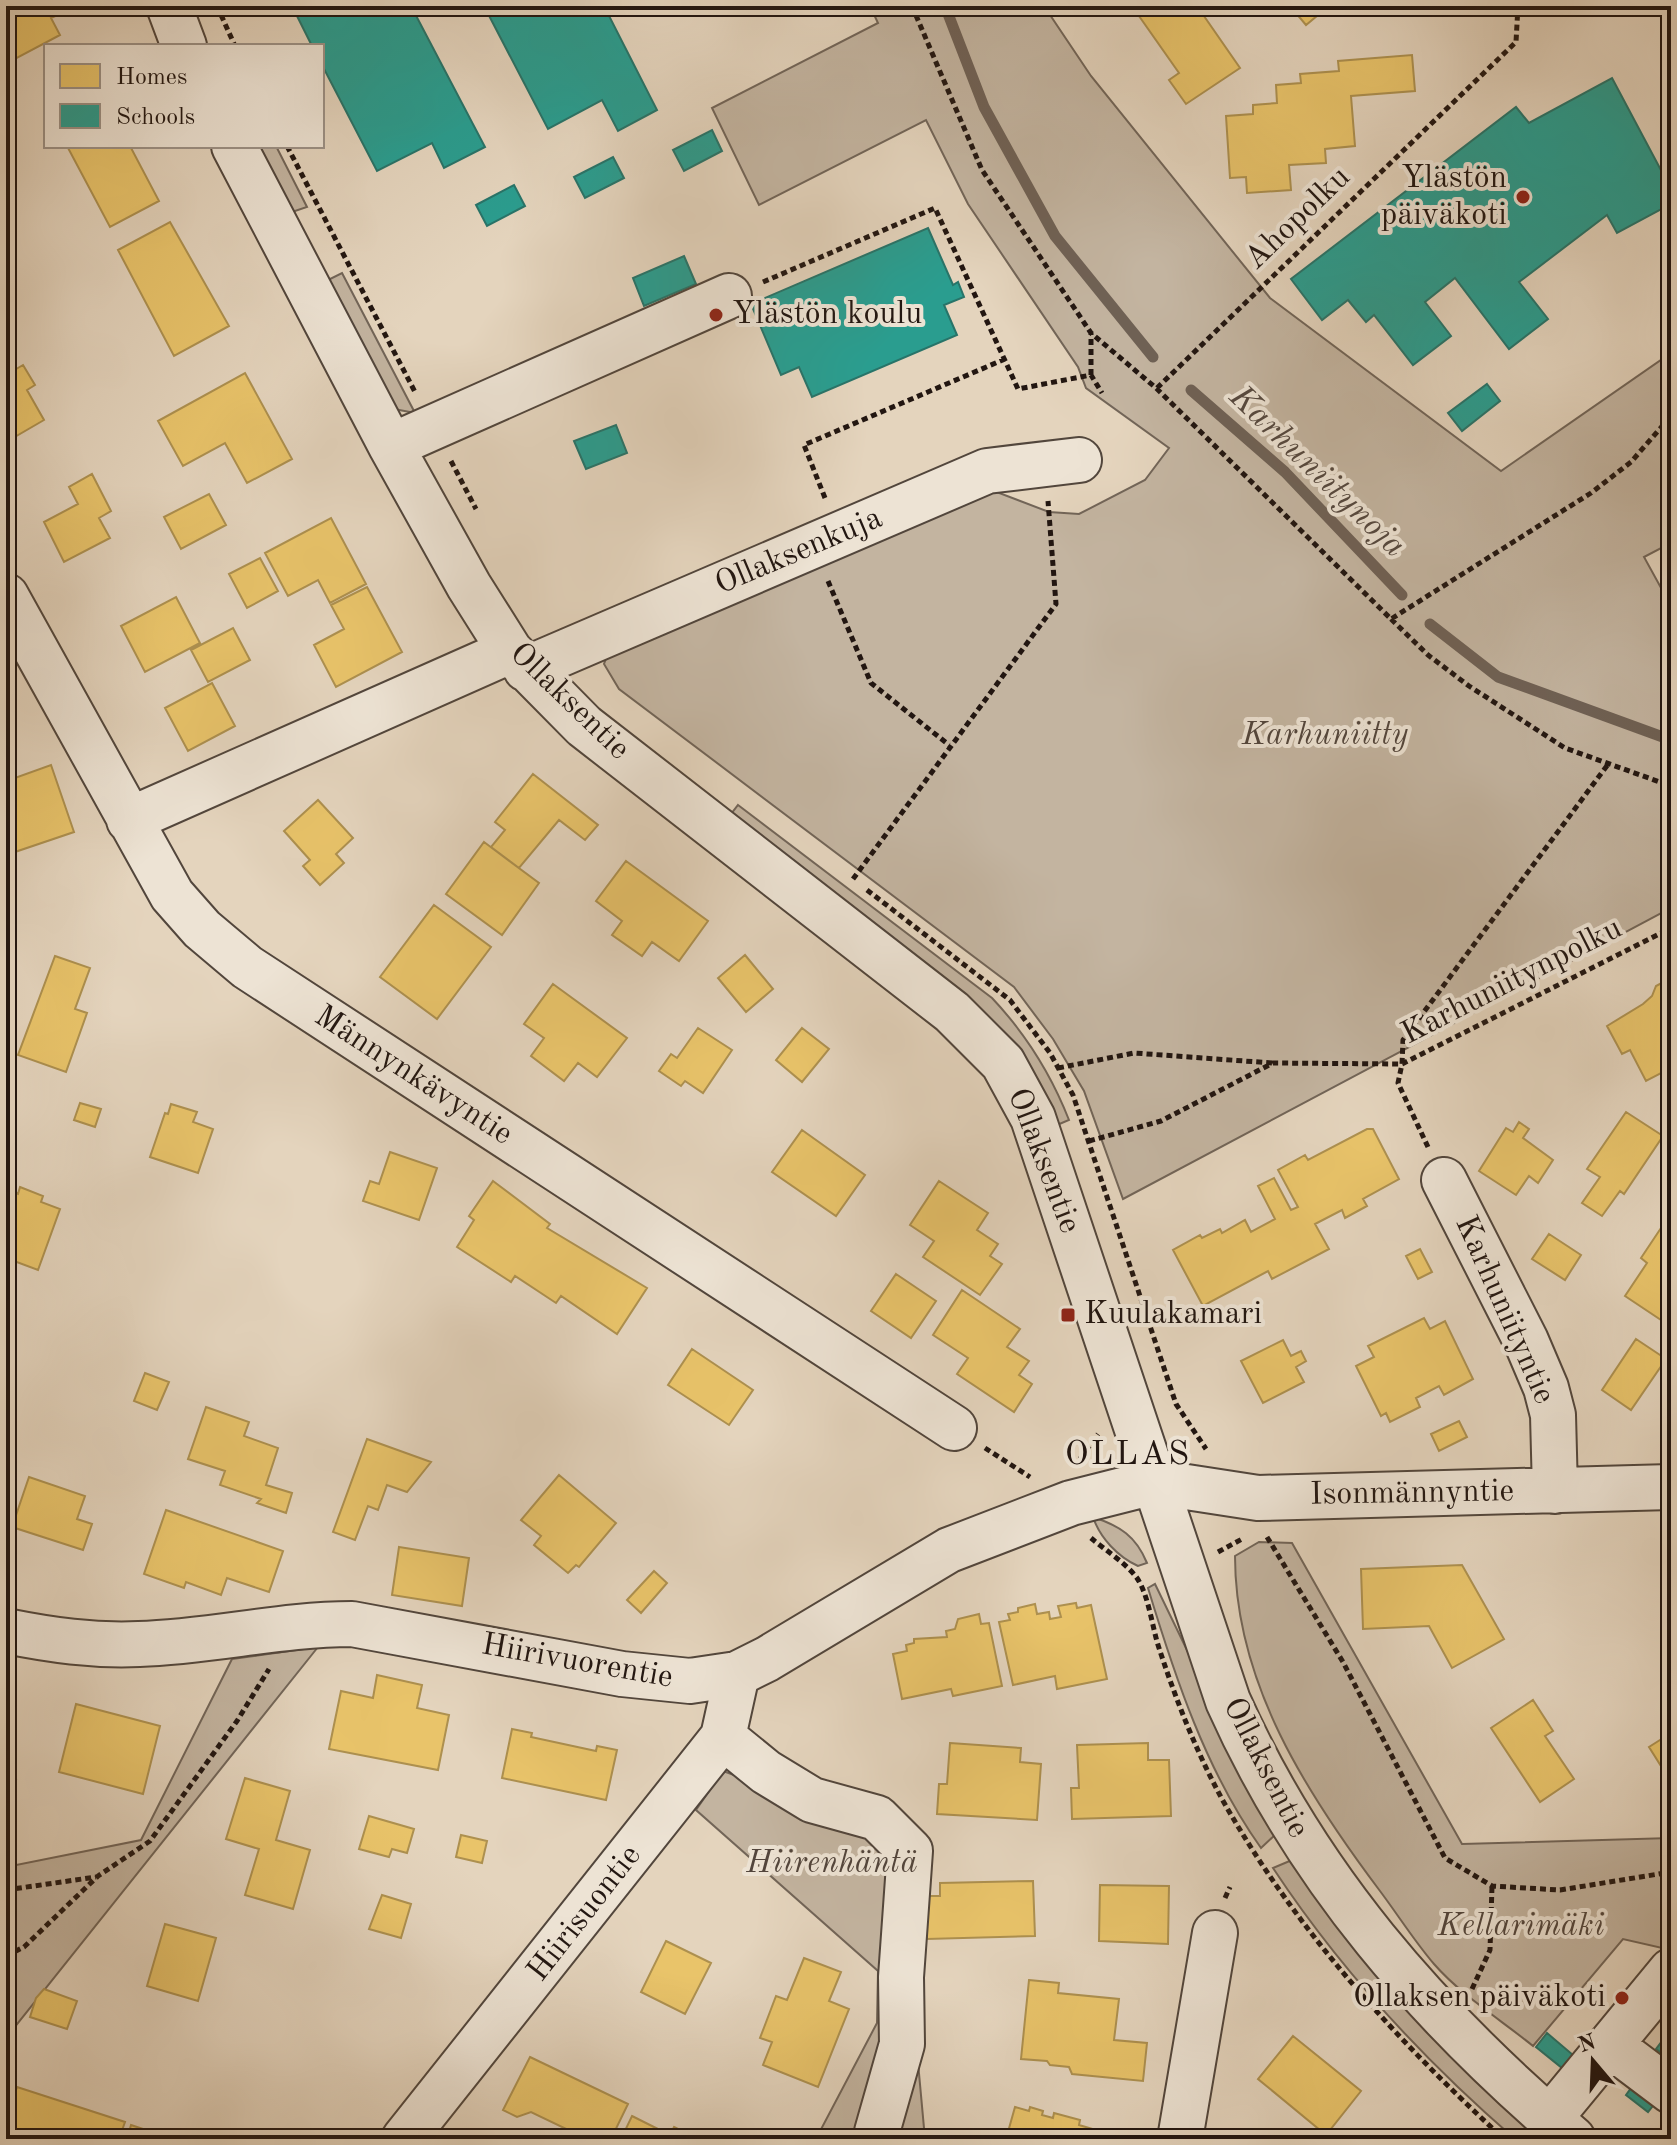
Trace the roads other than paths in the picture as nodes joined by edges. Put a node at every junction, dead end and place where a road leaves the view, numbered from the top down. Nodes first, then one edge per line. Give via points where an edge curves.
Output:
1 (169, 6) edge
2 (183, 44) edge
3 (235, 148) edge
4 (729, 296) road end
5 (391, 446) junction
6 (1062, 462) road end
7 (6, 596) edge
8 (518, 660) junction
9 (129, 820) junction
10 (1444, 1180) road end
11 (954, 1428) dead end
12 (1154, 1482) junction
13 (1671, 1487) edge
14 (1555, 1491) junction
15 (6, 1631) edge
16 (737, 1674) junction
17 (723, 1737) junction
18 (1215, 1933) dead end
19 (1671, 1971) edge
20 (1610, 2045) junction
21 (1671, 2091) edge
22 (1561, 2129) edge
23 (877, 2132) dead end
24 (404, 2139) edge
25 (1180, 2139) edge

1 - 2 street
3 - 5 street, Ollaksentie
4 - 5 street
5 - 8 street, Ollaksentie via 469,586
6 - 8 street, Ollaksenkuja via 987,471 822,528
7 - 9 street, Männynkävyntie
8 - 9 street, Ollaksenkuja
8 - 12 street, Ollaksentie via 584,726 952,1012 1003,1063 1033,1118
9 - 11 street, Männynkävyntie via 172,895 247,967
10 - 14 street, Karhuniityntie via 1546,1388 1553,1415
12 - 14 street, Isonmännyntie via 1258,1498
12 - 16 street, Hiirivuorentie via 1071,1503 949,1550
12 - 22 street, Ollaksentie via 1228,1701 1259,1771 1300,1839 1355,1916 1420,1991
13 - 14 street, Isonmännyntie
15 - 16 street, Hiirivuorentie via 66,1643 141,1644 352,1624 622,1674 690,1681
16 - 17 street, Hiirisuontie
17 - 23 street via 812,1800 877,1818 910,1851 902,2044
17 - 24 street, Hiirisuontie
18 - 25 street
19 - 20 street
20 - 21 street
20 - 22 street

